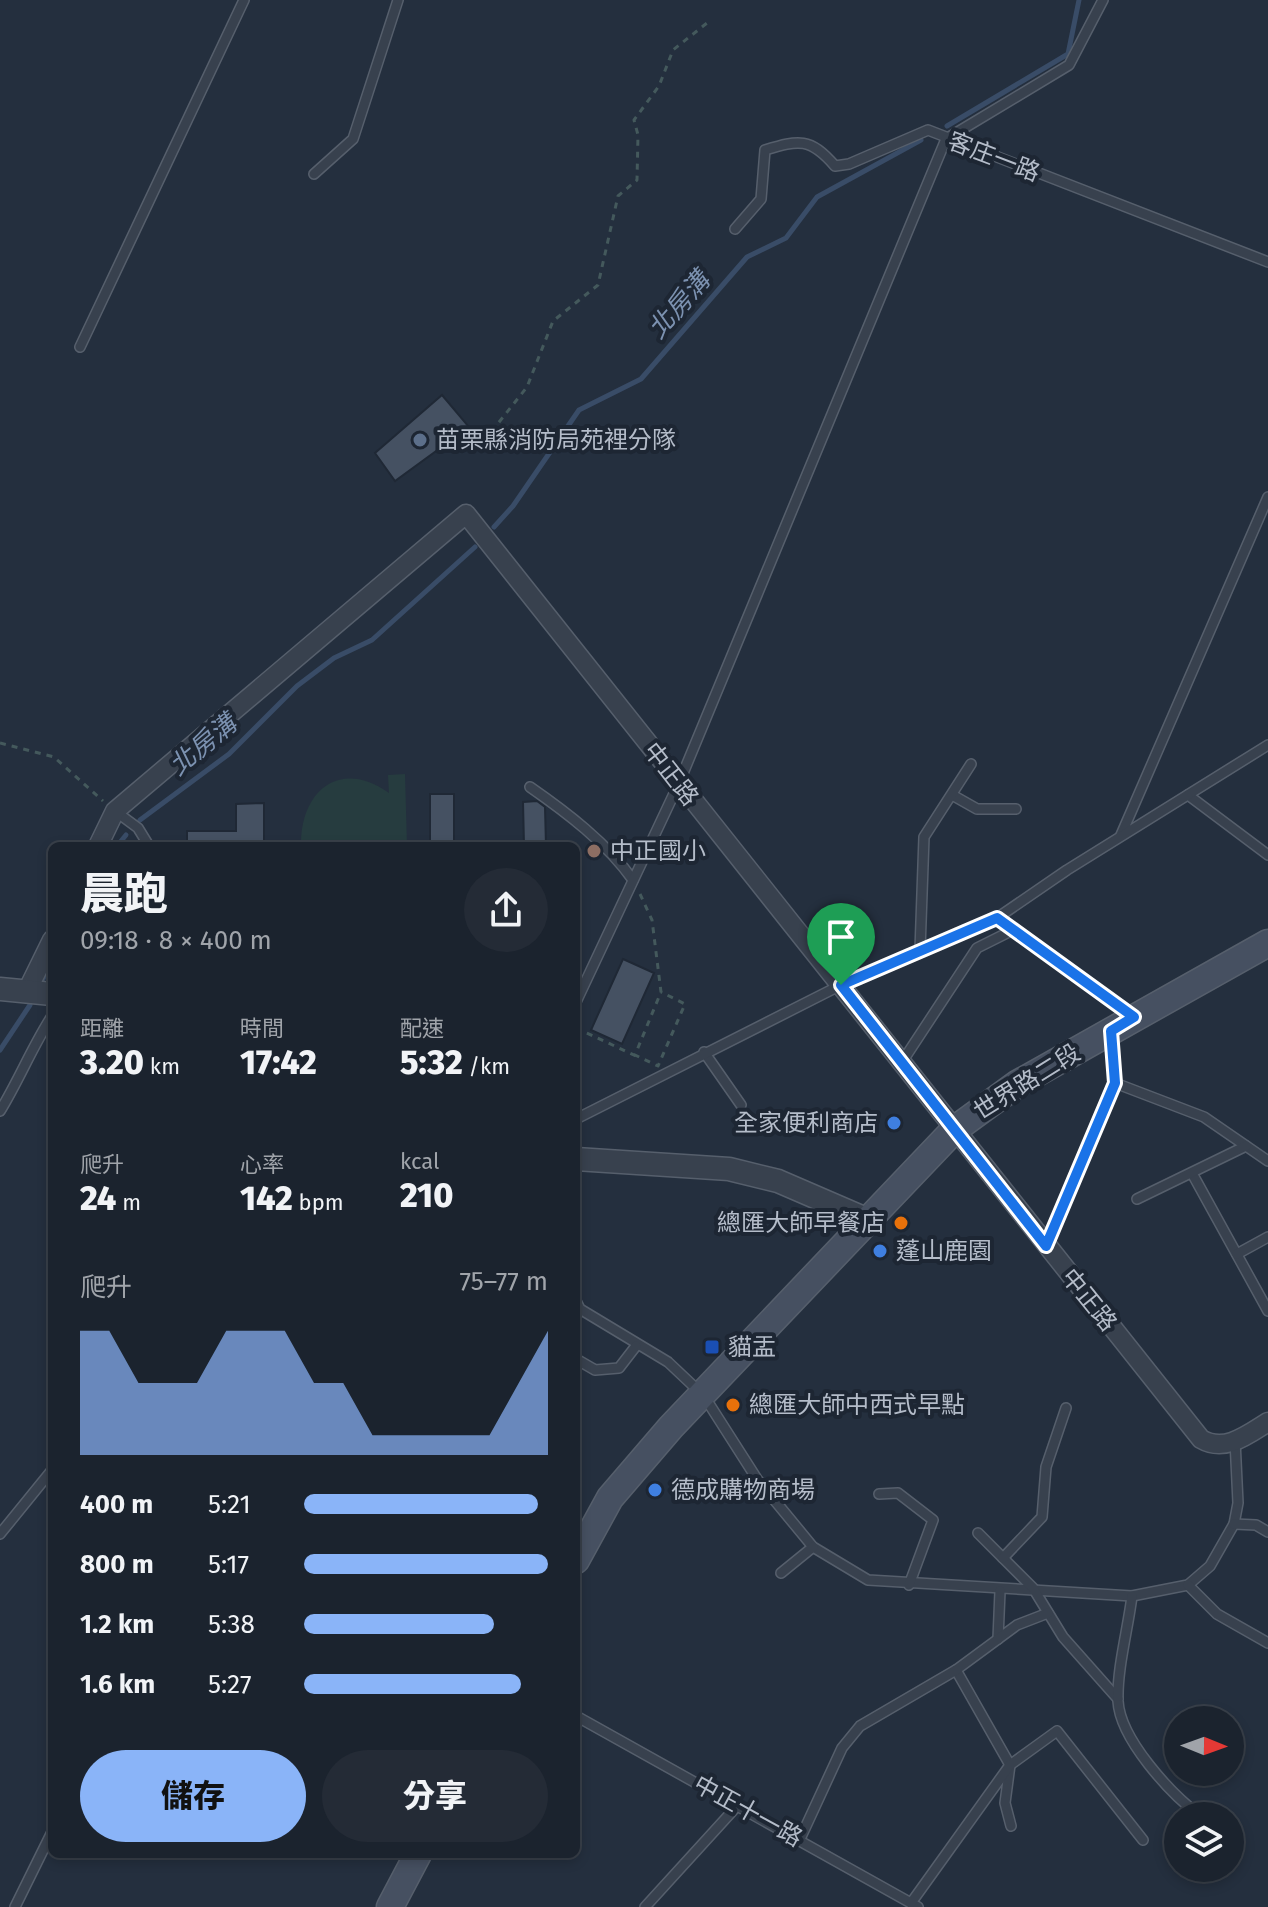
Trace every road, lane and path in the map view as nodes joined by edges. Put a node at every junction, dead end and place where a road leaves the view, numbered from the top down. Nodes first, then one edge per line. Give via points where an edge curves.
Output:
1 (244, 0) edge
2 (398, 0) edge
3 (1103, 0) edge
4 (707, 23) dead end
5 (946, 139) junction
6 (314, 174) dead end
7 (735, 229) dead end
8 (1268, 262) edge
9 (80, 347) dead end
10 (484, 441) dead end
11 (1267, 504) edge
12 (0, 743) edge
13 (1268, 745) edge
14 (971, 764) dead end
15 (679, 783) junction
16 (530, 787) dead end
17 (1188, 795) junction
18 (954, 796) junction
19 (1016, 809) dead end
20 (115, 811) junction
21 (1121, 837) junction
22 (100, 842) edge
23 (147, 842) edge
24 (1268, 855) edge
25 (633, 880) junction
26 (997, 918) junction
27 (1013, 930) junction
28 (1268, 943) edge
29 (48, 948) edge
30 (920, 950) junction
31 (841, 985) junction
32 (0, 989) edge
33 (27, 991) junction
34 (661, 992) junction
35 (580, 993) edge
36 (48, 994) edge
37 (1134, 1017) junction
38 (48, 1022) edge
39 (580, 1030) edge
40 (1111, 1031) junction
41 (704, 1052) junction
42 (635, 1055) junction
43 (901, 1063) junction
44 (658, 1066) junction
45 (668, 1071) junction
46 (1115, 1083) junction
47 (741, 1105) dead end
48 (0, 1111) edge
49 (580, 1117) edge
50 (954, 1130) junction
51 (1246, 1146) junction
52 (580, 1159) edge
53 (1268, 1161) edge
54 (1193, 1175) junction
55 (1137, 1199) dead end
56 (866, 1219) junction
57 (1268, 1237) edge
58 (1046, 1246) junction
59 (1237, 1254) junction
60 (580, 1309) edge
61 (1268, 1311) edge
62 (636, 1346) junction
63 (580, 1361) edge
64 (704, 1396) junction
65 (1066, 1408) dead end
66 (1268, 1422) edge
67 (1235, 1440) junction
68 (48, 1475) edge
69 (879, 1494) dead end
70 (1234, 1524) junction
71 (1268, 1532) edge
72 (978, 1533) dead end
73 (0, 1534) edge
74 (813, 1547) junction
75 (580, 1553) edge
76 (1003, 1558) junction
77 (781, 1573) dead end
78 (909, 1585) junction
79 (1188, 1585) junction
80 (1033, 1588) junction
81 (1000, 1591) junction
82 (1132, 1596) junction
83 (1048, 1613) junction
84 (998, 1639) junction
85 (1266, 1639) edge
86 (956, 1670) junction
87 (1118, 1699) junction
88 (580, 1718) edge
89 (1010, 1765) junction
90 (1182, 1802) edge
91 (738, 1805) junction
92 (1011, 1826) dead end
93 (800, 1839) junction
94 (48, 1840) edge
95 (1143, 1840) dead end
96 (416, 1858) edge
97 (896, 1903) edge
98 (914, 1905) edge
99 (15, 1907) edge
100 (390, 1907) edge
101 (645, 1907) edge

1 - 9 lane
2 - 6 lane via 353,139
3 - 5 lane via 1069,65
4 - 10 path via 673,50 659,86 634,120 637,180 618,196 598,285 553,321 527,387
5 - 7 lane, 客庄一路 via 928,130 835,166 820,149 796,141 765,150 761,199
5 - 8 lane, 客庄一路
5 - 15 lane
11 - 21 lane
12 - 20 path via 54,757
13 - 17 lane
14 - 18 lane
15 - 20 street, 中正路 via 466,514
15 - 25 lane
15 - 31 street, 中正路
16 - 25 lane via 558,806
17 - 21 lane
17 - 24 lane
18 - 19 lane via 977,809
18 - 30 lane via 924,837
20 - 22 street, 中正路
20 - 23 lane
21 - 26 lane
25 - 34 path via 652,920
25 - 35 lane
26 - 27 lane
26 - 30 lane
27 - 37 lane
27 - 43 lane via 977,948
28 - 37 main road, 世界路二段
29 - 33 street
30 - 31 lane
31 - 41 lane
31 - 43 street, 中正路
32 - 33 street
33 - 36 street
34 - 42 path
34 - 44 path via 685,1004
37 - 40 main road, 世界路二段
38 - 48 lane
39 - 42 path
40 - 46 lane
40 - 50 main road, 世界路二段 via 1017,1084
41 - 45 lane
41 - 47 lane
42 - 44 path
43 - 50 street, 中正路
44 - 45 path
45 - 49 lane
46 - 51 lane via 1204,1117
46 - 58 lane
50 - 56 main road, 世界路二段
50 - 58 street, 中正路
51 - 53 lane
51 - 54 lane
52 - 56 street via 729,1169 778,1181
54 - 55 lane
54 - 59 lane
56 - 64 main road, 世界路二段
57 - 59 lane
58 - 67 street, 中正路 via 1201,1439 1212,1445
59 - 61 lane
60 - 62 lane
62 - 63 lane via 619,1368 595,1370
62 - 64 lane via 668,1362
64 - 74 lane via 757,1479
64 - 75 main road, 世界路二段 via 610,1498
65 - 76 lane via 1046,1467 1042,1517
66 - 67 street
67 - 70 lane
68 - 73 lane
69 - 78 lane via 898,1493 933,1520
70 - 71 lane via 1256,1525
70 - 79 lane via 1210,1566
72 - 76 lane
74 - 77 lane
74 - 78 lane via 868,1580
76 - 80 lane
78 - 81 lane
79 - 82 lane
79 - 85 lane via 1217,1614
80 - 81 lane
80 - 82 lane
80 - 83 lane
81 - 84 lane
82 - 87 lane
83 - 84 lane
83 - 87 lane
84 - 86 lane
86 - 89 lane
86 - 93 lane via 860,1726 842,1748
87 - 90 lane via 1121,1718 1138,1746
88 - 91 lane, 中正十一路
89 - 92 lane via 1005,1803
89 - 95 lane via 1057,1731
89 - 98 lane
91 - 93 lane, 中正十一路
91 - 101 lane
93 - 97 lane, 中正十一路
94 - 99 lane
96 - 100 main road
97 - 98 lane, 中正十一路

